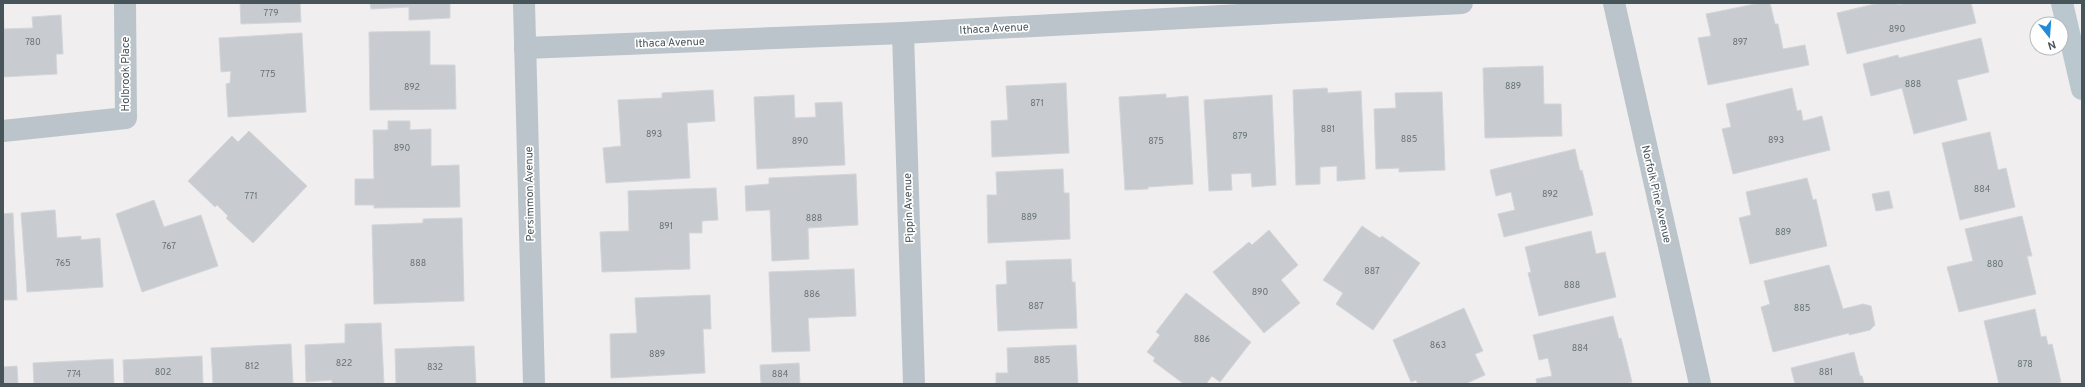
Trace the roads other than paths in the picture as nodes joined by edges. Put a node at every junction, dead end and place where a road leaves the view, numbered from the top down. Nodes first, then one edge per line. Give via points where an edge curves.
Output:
1 (125, 3) edge
2 (524, 3) edge
3 (1462, 3) edge
4 (1614, 3) edge
5 (2062, 3) edge
6 (902, 33) junction
7 (525, 48) junction
8 (2082, 89) edge
9 (3, 131) edge
10 (534, 384) edge
11 (914, 384) edge
12 (1700, 384) edge

1 - 9 street, Holbrook Place via 126,118
2 - 7 street, Persimmon Avenue
3 - 6 street, Ithaca Avenue
4 - 12 street, Norfolk Pine Avenue
5 - 8 main road
6 - 7 street, Ithaca Avenue
6 - 11 street, Pippin Avenue
7 - 10 street, Persimmon Avenue

